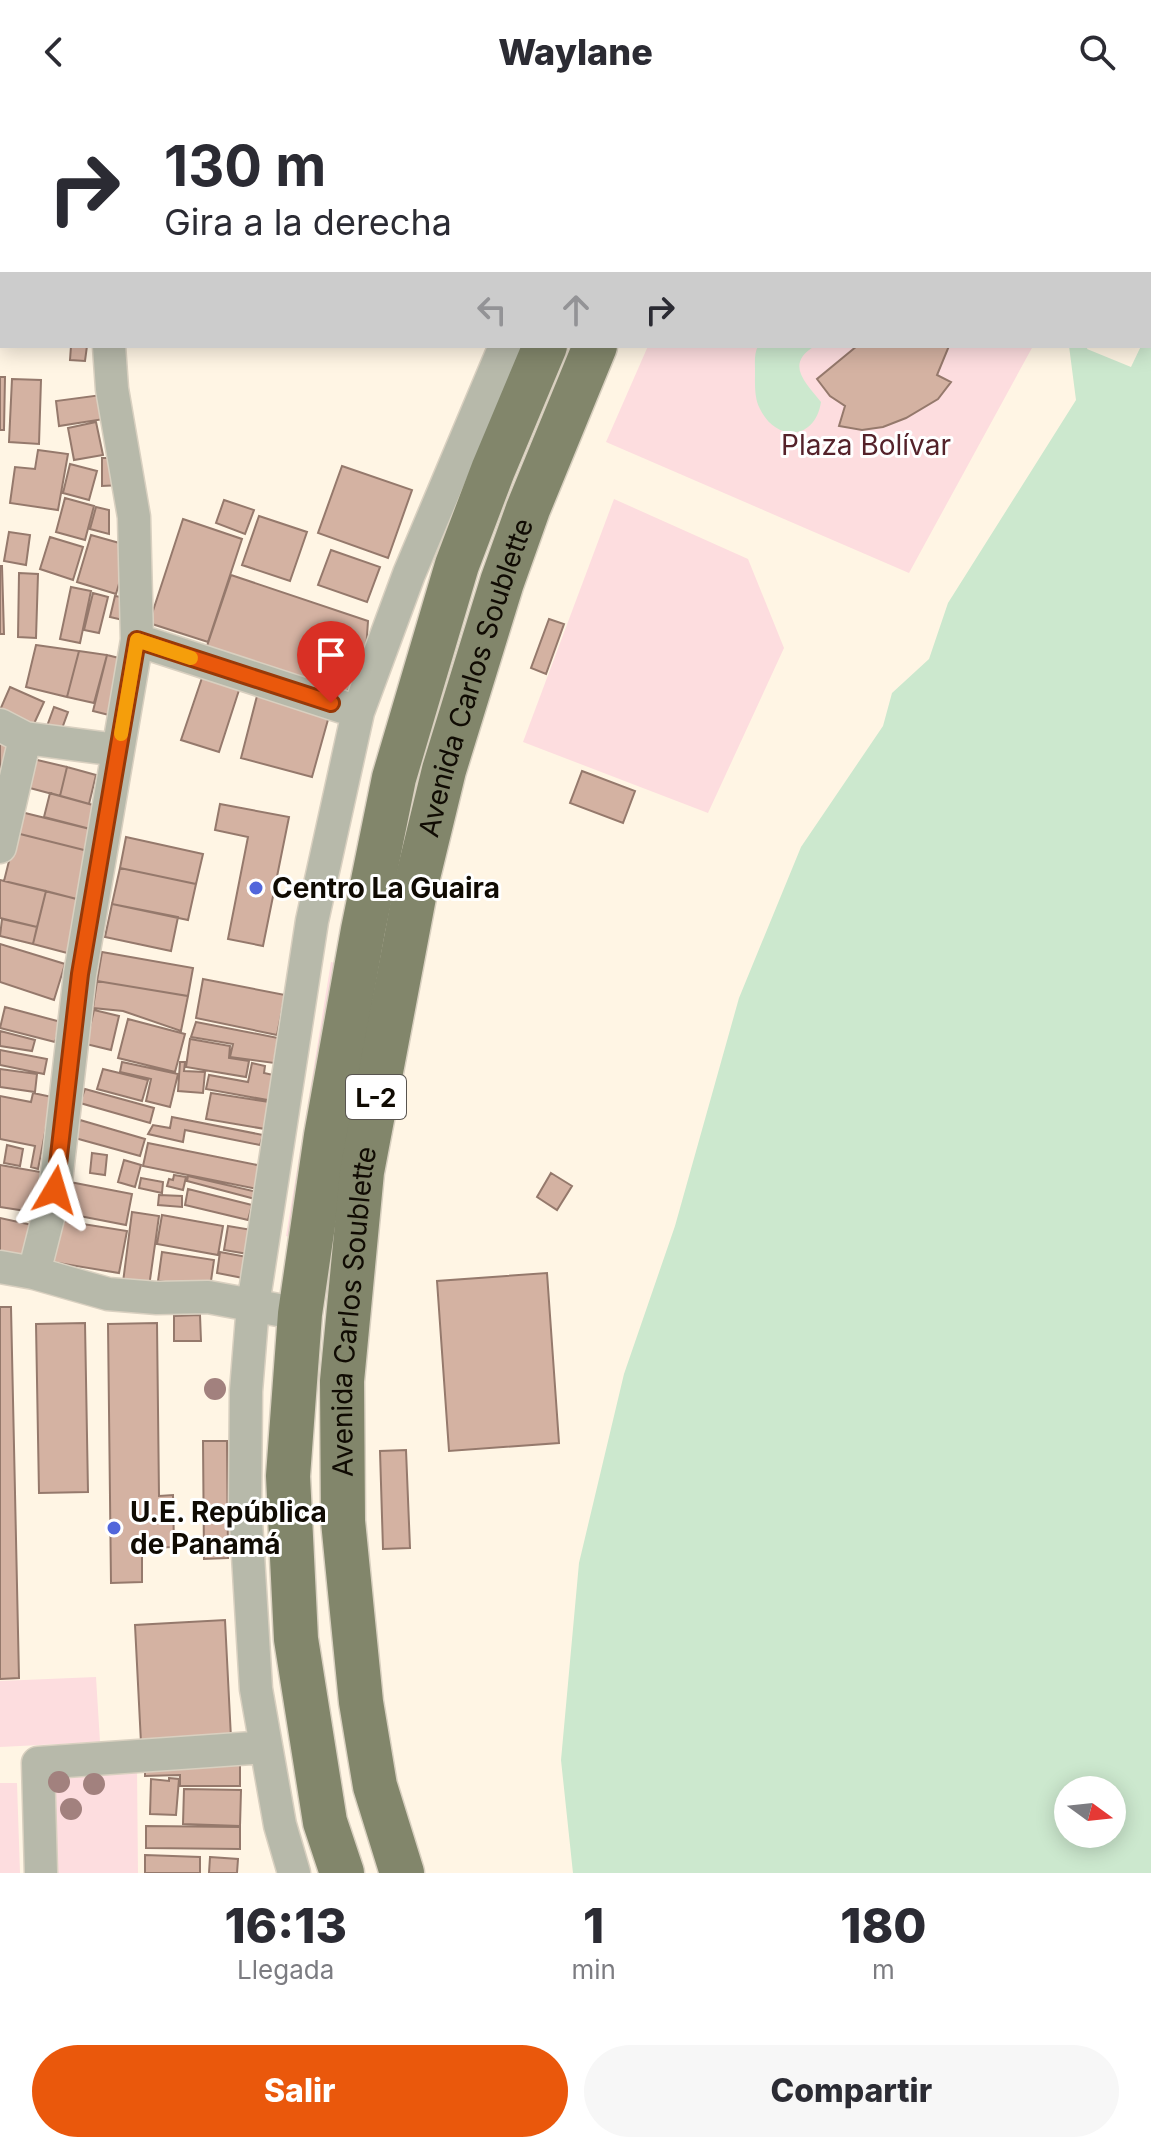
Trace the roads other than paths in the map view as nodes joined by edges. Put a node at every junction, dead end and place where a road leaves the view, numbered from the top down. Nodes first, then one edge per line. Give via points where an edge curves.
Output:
1 (109, 348) edge
2 (594, 348) edge
3 (520, 356) edge
4 (137, 640) junction
5 (358, 712) junction
6 (12, 731) edge
7 (118, 750) junction
8 (0, 847) edge
9 (312, 921) junction
10 (363, 930) junction
11 (0, 1267) edge
12 (34, 1273) junction
13 (253, 1305) junction
14 (300, 1314) junction
15 (266, 1747) junction
16 (280, 1825) junction
17 (41, 1873) edge
18 (270, 1873) edge
19 (294, 1873) edge
20 (342, 1873) edge
21 (402, 1873) edge

1 - 4 street via 134,517
2 - 21 main road, Avenida Carlos Soublette / L-2 via 522,524 444,770 417,881 362,1172 342,1381 343,1521 375,1786
3 - 5 street via 409,574
3 - 10 main road, Avenida Carlos Soublette / L-2 via 488,483 457,565 394,778
4 - 5 street
4 - 7 street
5 - 9 street
6 - 7 street
6 - 8 street
7 - 12 street via 80,974 55,1190
9 - 10 street
9 - 13 street
10 - 14 main road, Avenida Carlos Soublette / L-2
11 - 12 street
12 - 13 street via 108,1294 208,1297
13 - 14 street
13 - 15 street via 245,1505 256,1689
14 - 20 main road, Avenida Carlos Soublette / L-2 via 288,1476 296,1639 325,1822
15 - 16 street
15 - 17 street via 38,1763
16 - 18 street
16 - 19 street

